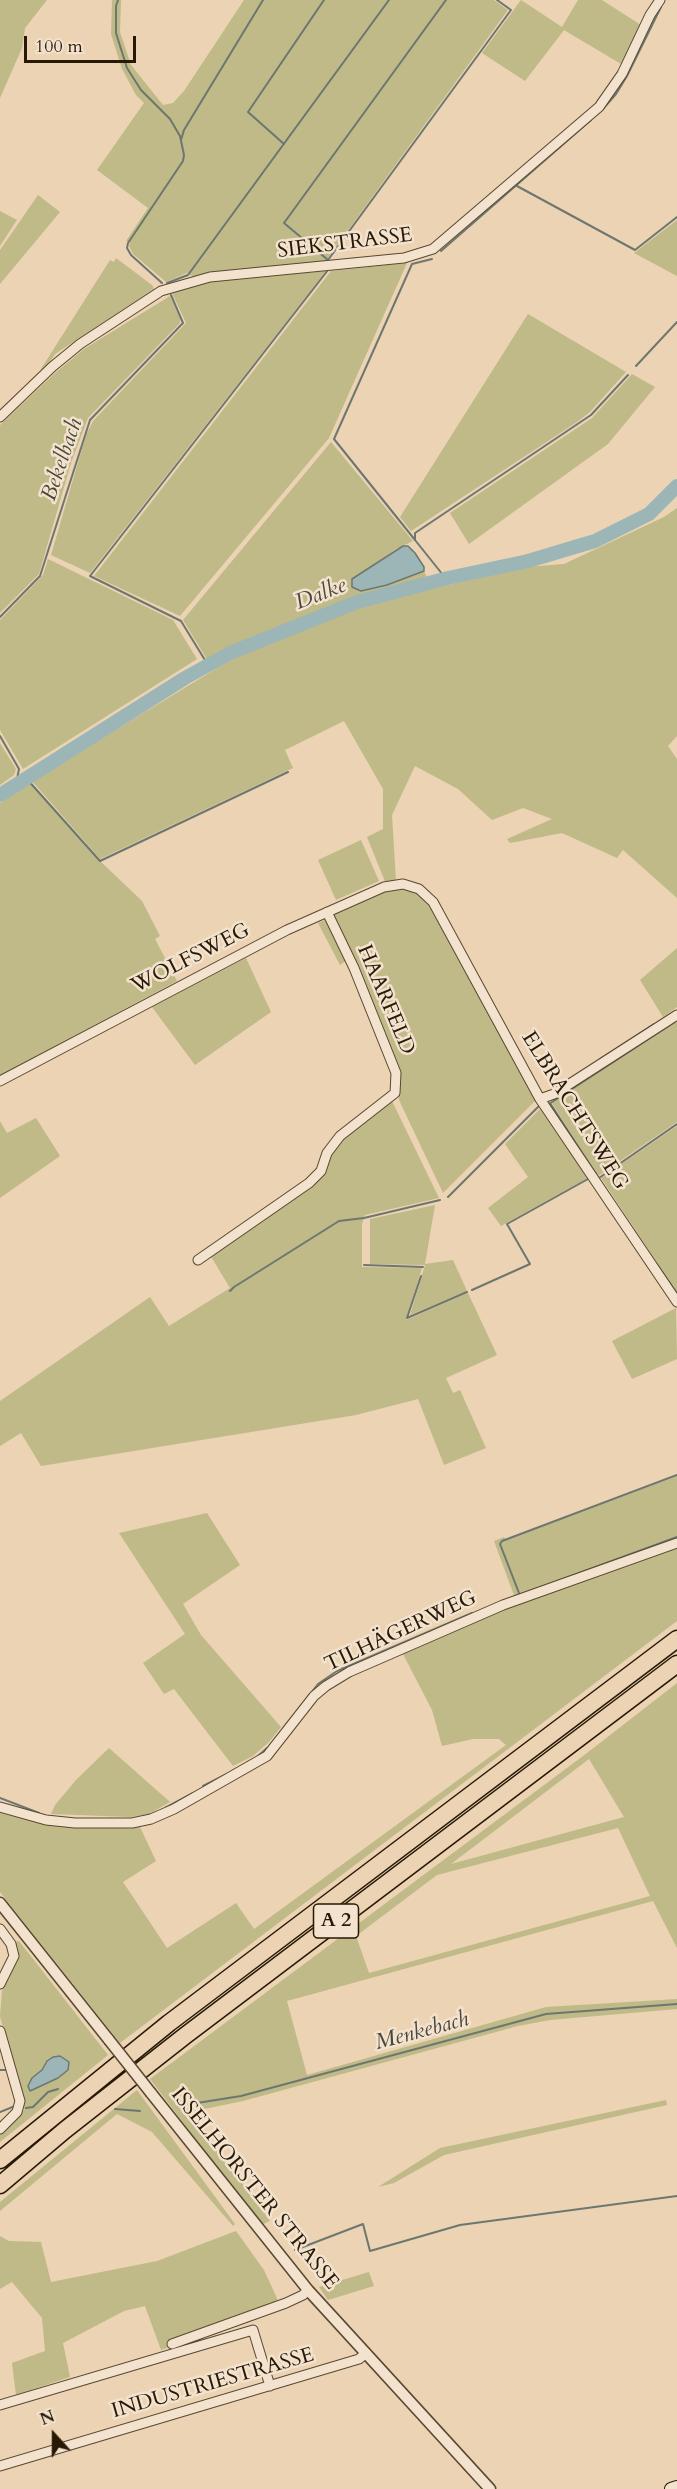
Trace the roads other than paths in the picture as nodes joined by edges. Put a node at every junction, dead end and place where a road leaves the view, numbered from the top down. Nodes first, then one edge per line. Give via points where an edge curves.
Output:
1 (660, 0) edge
2 (0, 417) edge
3 (404, 884) joint
4 (327, 912) junction
5 (677, 1015) edge
6 (0, 1081) edge
7 (540, 1099) junction
8 (198, 1260) dead end
9 (677, 1302) edge
10 (677, 1543) edge
11 (677, 1639) edge
12 (677, 1664) edge
13 (0, 1807) edge
14 (0, 1903) edge
15 (0, 1929) edge
16 (0, 1984) edge
17 (0, 2031) edge
18 (0, 2129) edge
19 (0, 2160) edge
20 (0, 2185) edge
21 (308, 2290) junction
22 (172, 2344) dead end
23 (366, 2353) junction
24 (270, 2386) junction
25 (0, 2405) edge
26 (0, 2466) edge
27 (677, 2487) edge
28 (490, 2489) edge
29 (671, 2489) edge

1 - 2 street, SIEKSTRASSE via 622,74 599,107 433,249 404,258 210,277 161,291 80,344
3 - 4 street, WOLFSWEG via 384,887
3 - 7 street, ELBRACHTSWEG via 426,893 433,902
4 - 6 street, WOLFSWEG
4 - 8 street, HAARFELD via 396,1073 395,1093 333,1144 321,1171 309,1183
5 - 7 street via 554,1094
7 - 9 street, ELBRACHTSWEG
10 - 13 street, TILHÄGERWEG via 503,1605 349,1672 314,1696 262,1760 151,1819 75,1823 46,1820
11 - 19 highway, A 2 via 169,2023
12 - 20 highway, A 2 via 186,2035
14 - 21 street, ISSELHORSTER STRASSE, bridge
15 - 16 street via 14,1956
17 - 18 street via 20,2101 17,2112
21 - 22 street via 286,2302
21 - 23 street, ISSELHORSTER STRASSE
23 - 24 street, INDUSTRIESTRASSE via 359,2359
23 - 28 street, ISSELHORSTER STRASSE
24 - 25 street via 253,2330
24 - 26 street, INDUSTRIESTRASSE
27 - 29 main road

